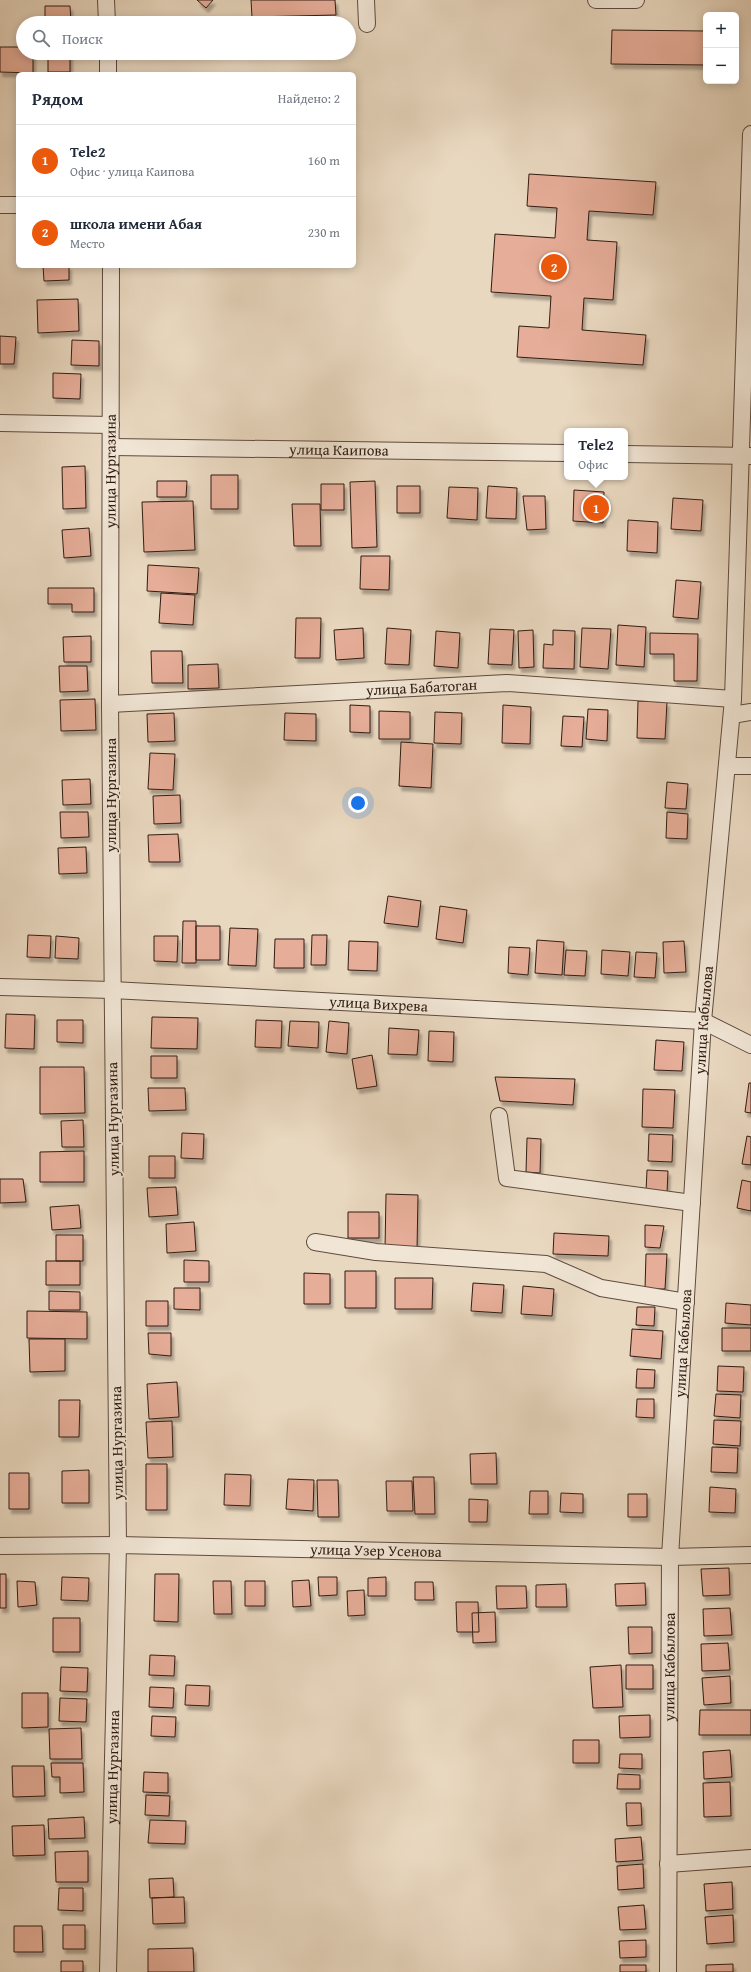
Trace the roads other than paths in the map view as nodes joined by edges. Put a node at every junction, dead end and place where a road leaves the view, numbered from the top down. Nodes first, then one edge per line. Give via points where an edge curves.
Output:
1 (106, 0) edge
2 (366, 0) edge
3 (596, 0) edge
4 (636, 0) edge
5 (107, 16) edge
6 (367, 24) dead end
7 (108, 60) edge
8 (108, 72) edge
9 (751, 134) edge
10 (0, 205) edge
11 (16, 205) edge
12 (111, 268) edge
13 (0, 423) edge
14 (111, 425) junction
15 (112, 446) junction
16 (564, 453) edge
17 (628, 454) edge
18 (746, 456) edge
19 (733, 699) junction
20 (110, 704) junction
21 (751, 712) edge
22 (732, 715) junction
23 (727, 766) junction
24 (751, 766) edge
25 (0, 987) edge
26 (112, 990) junction
27 (703, 1021) junction
28 (751, 1045) edge
29 (499, 1116) dead end
30 (692, 1203) junction
31 (314, 1242) dead end
32 (686, 1302) junction
33 (118, 1545) junction
34 (0, 1546) edge
35 (751, 1555) edge
36 (670, 1557) junction
37 (751, 1858) edge
38 (668, 1864) junction
39 (108, 1972) edge
40 (668, 1972) edge

1 - 5 street
2 - 6 street
3 - 4 street
7 - 8 street
9 - 18 street, улица Кабылова
10 - 11 street
12 - 14 street, улица Нургазина
13 - 14 street
14 - 15 street, улица Нургазина
15 - 16 street, улица Каипова
15 - 20 street, улица Нургазина
17 - 18 street
18 - 19 street, улица Кабылова
19 - 20 street, улица Бабатоган via 507,683
19 - 22 street, улица Кабылова
20 - 26 street, улица Нургазина
21 - 22 street
22 - 23 street, улица Кабылова
23 - 24 street
23 - 27 street, улица Кабылова
25 - 26 street, улица Вихрева
26 - 27 street, улица Вихрева
26 - 33 street, улица Нургазина
27 - 28 street, улица Вихрева
27 - 30 street, улица Кабылова
29 - 30 street via 507,1178
30 - 32 street, улица Кабылова
31 - 32 street via 376,1252 546,1264 601,1288
32 - 36 street, улица Кабылова
33 - 34 street, улица Узер Усенова
33 - 36 street, улица Узер Усенова
33 - 39 street, улица Нургазина
35 - 36 street, улица Узер Усенова
36 - 38 street, улица Кабылова
37 - 38 street
38 - 40 street, улица Кабылова

